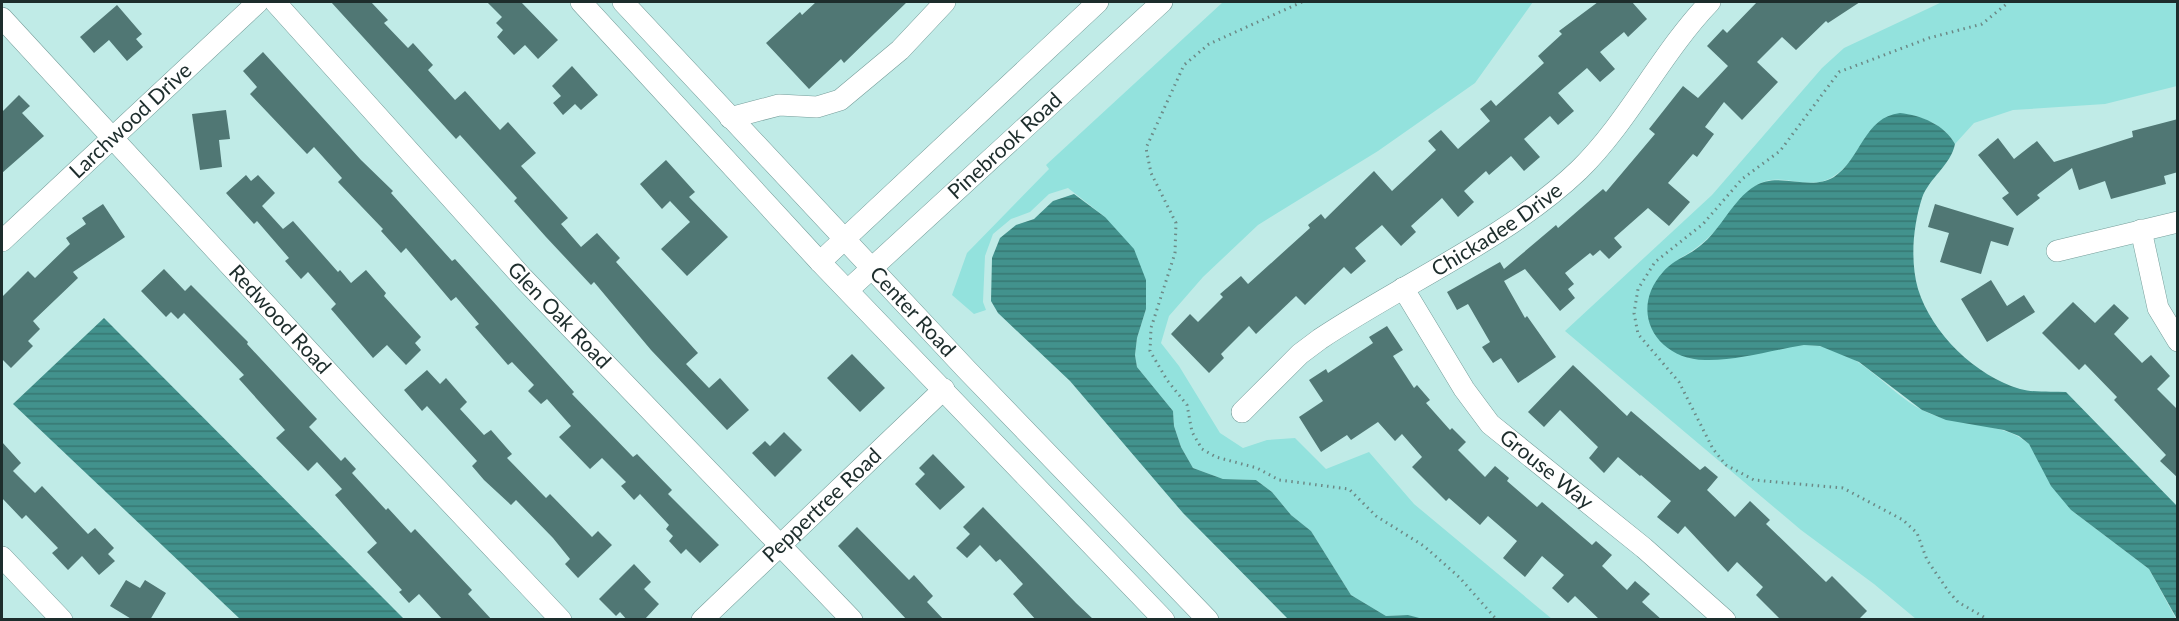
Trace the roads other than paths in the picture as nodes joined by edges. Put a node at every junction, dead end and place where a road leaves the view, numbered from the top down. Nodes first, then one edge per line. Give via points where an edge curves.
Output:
1 (258, 2) edge
2 (275, 2) edge
3 (581, 2) edge
4 (623, 2) edge
5 (945, 2) edge
6 (1098, 2) edge
7 (1162, 2) edge
8 (1710, 2) edge
9 (2, 18) edge
10 (730, 118) junction
11 (112, 135) junction
12 (2178, 222) edge
13 (2141, 230) junction
14 (844, 239) junction
15 (2, 240) edge
16 (2057, 251) dead end
17 (820, 262) junction
18 (872, 268) junction
19 (1403, 288) junction
20 (848, 290) junction
21 (2178, 341) edge
22 (944, 389) junction
23 (1242, 412) dead end
24 (781, 545) junction
25 (2, 557) edge
26 (62, 620) edge
27 (561, 620) edge
28 (702, 620) edge
29 (852, 620) edge
30 (1164, 620) edge
31 (1208, 620) edge
32 (1725, 620) edge

1 - 11 street, Larchwood Drive
2 - 24 street, Glen Oak Road via 523,278
3 - 17 street, Center Road
4 - 10 street, Center Road
5 - 10 street via 900,50 840,100 818,107 779,105
6 - 14 street, Pinebrook Road
7 - 18 street, Pinebrook Road
8 - 19 street, Chickadee Drive via 1666,53 1580,168 1523,214
9 - 11 street, Redwood Road
10 - 14 street, Center Road
11 - 15 street, Larchwood Drive
11 - 27 street, Redwood Road
12 - 13 street
13 - 16 street
13 - 21 street via 2158,308
14 - 17 street, Pinebrook Road
14 - 18 street, Center Road
17 - 20 street, Center Road
18 - 20 street, Pinebrook Road
18 - 31 street, Center Road
19 - 23 street, Chickadee Drive via 1313,344
19 - 32 street, Grouse Way via 1464,389 1490,424 1644,548
20 - 22 street, Center Road
22 - 24 street, Peppertree Road
22 - 30 street, Center Road
24 - 28 street, Peppertree Road
24 - 29 street, Glen Oak Road
25 - 26 street

